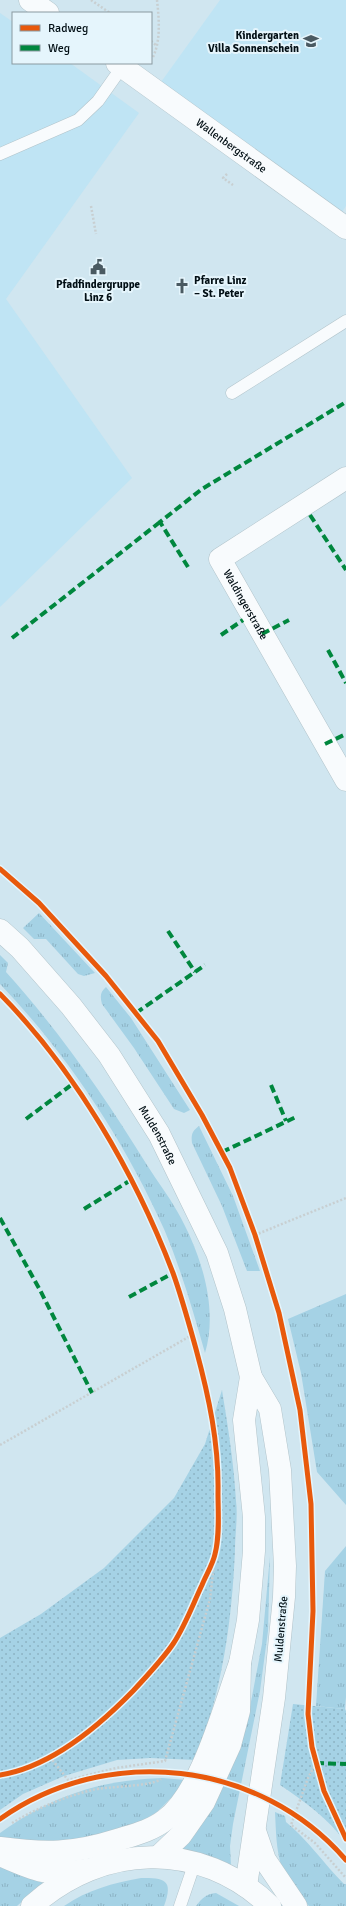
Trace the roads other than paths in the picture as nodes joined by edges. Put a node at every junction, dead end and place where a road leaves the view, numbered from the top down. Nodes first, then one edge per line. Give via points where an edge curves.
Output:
1 (30, 0) edge
2 (47, 12) edge
3 (120, 65) edge
4 (0, 154) edge
5 (346, 228) edge
6 (346, 321) edge
7 (232, 394) dead end
8 (346, 478) edge
9 (346, 780) edge
10 (0, 930) edge
11 (251, 1377) junction
12 (240, 1663) junction
13 (255, 1831) junction
14 (0, 1848) edge
15 (0, 1855) edge
16 (158, 1857) junction
17 (195, 1862) junction
18 (86, 1870) junction
19 (246, 1886) junction
20 (32, 1906) edge
21 (180, 1906) edge
22 (270, 1906) edge
23 (296, 1906) edge

1 - 2 main road
3 - 4 lane via 98,101 78,120
3 - 5 main road, Wallenbergstraße
6 - 7 lane
8 - 9 main road, Waldingerstraße via 220,559
10 - 11 main road, Muldenstraße via 20,948 100,1043 159,1134 217,1254 236,1309
11 - 12 main road, Muldenstraße via 244,1420 254,1517 254,1551 248,1620
11 - 13 main road, Muldenstraße via 270,1409 275,1436 281,1484 285,1566 282,1631
12 - 14 main road via 214,1739 195,1780 166,1820 135,1835 82,1850 60,1853
12 - 16 main road, Muldenstraße via 239,1711 230,1745 193,1820
13 - 19 main road, Muldenstraße
13 - 23 main road via 265,1860
15 - 18 main road via 46,1873 62,1874
16 - 17 main road
16 - 18 main road via 109,1862
17 - 19 main road via 226,1874
17 - 21 lane
18 - 20 main road via 64,1881
19 - 22 main road

